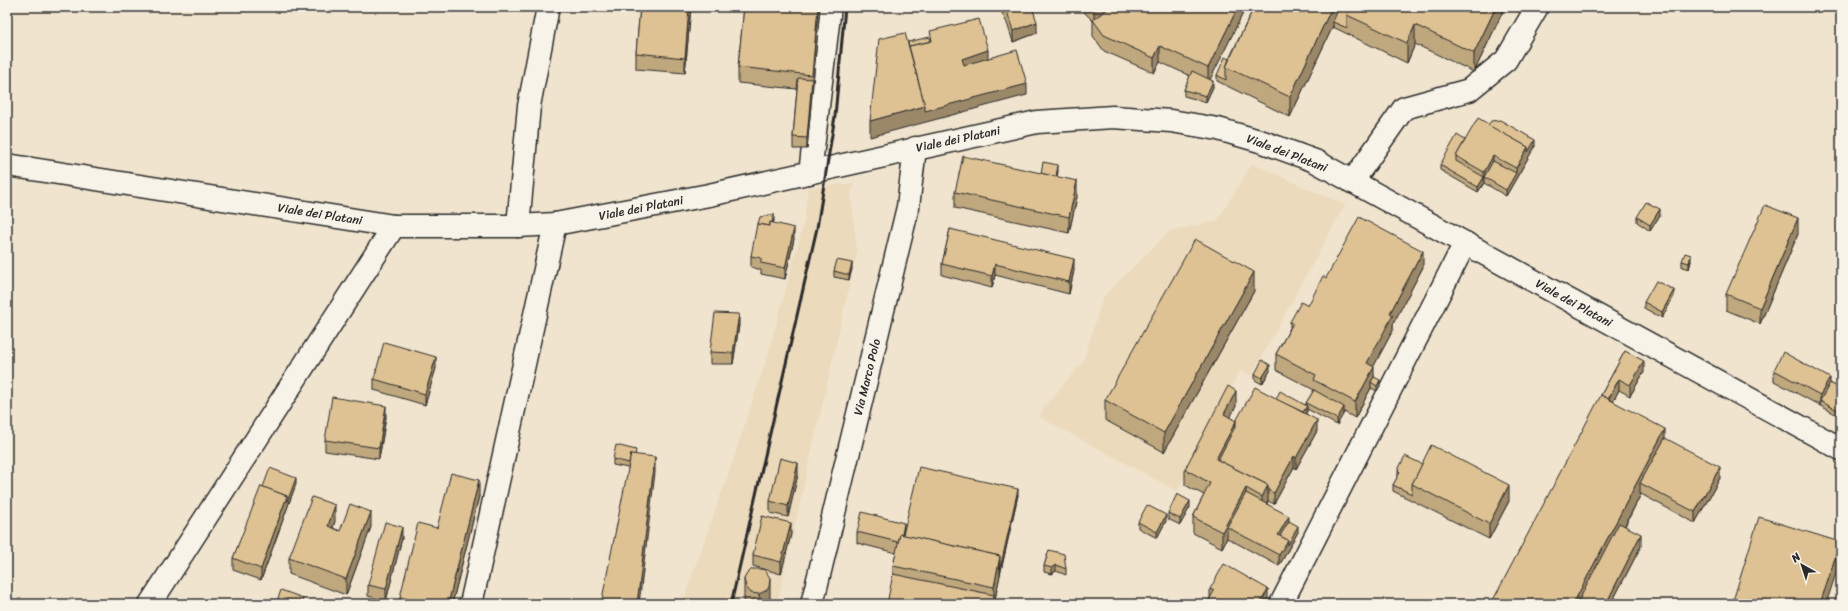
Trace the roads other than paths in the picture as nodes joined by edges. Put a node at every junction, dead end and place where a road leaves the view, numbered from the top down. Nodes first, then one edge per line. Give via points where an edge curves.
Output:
1 (548, 7) edge
2 (830, 7) edge
3 (1537, 7) edge
4 (915, 148) junction
5 (7, 165) edge
6 (810, 173) junction
7 (1352, 182) junction
8 (555, 224) junction
9 (394, 226) junction
10 (518, 226) junction
11 (1465, 243) junction
12 (1841, 449) edge
13 (150, 604) edge
14 (471, 604) edge
15 (812, 604) edge
16 (1281, 604) edge

1 - 10 street via 529,106
2 - 6 street
3 - 7 street via 1506,60 1469,90 1404,108
4 - 6 street, Viale dei Platani
4 - 7 street, Viale dei Platani via 1037,122 1113,118 1171,121 1218,129 1263,142 1315,161
4 - 15 street, Via Marco Polo via 908,207
5 - 9 street, Viale dei Platani
6 - 8 street, Viale dei Platani
7 - 11 street, Viale dei Platani
8 - 10 street, Viale dei Platani
8 - 14 street
9 - 10 street, Viale dei Platani
9 - 13 street
11 - 12 street, Viale dei Platani
11 - 16 street

